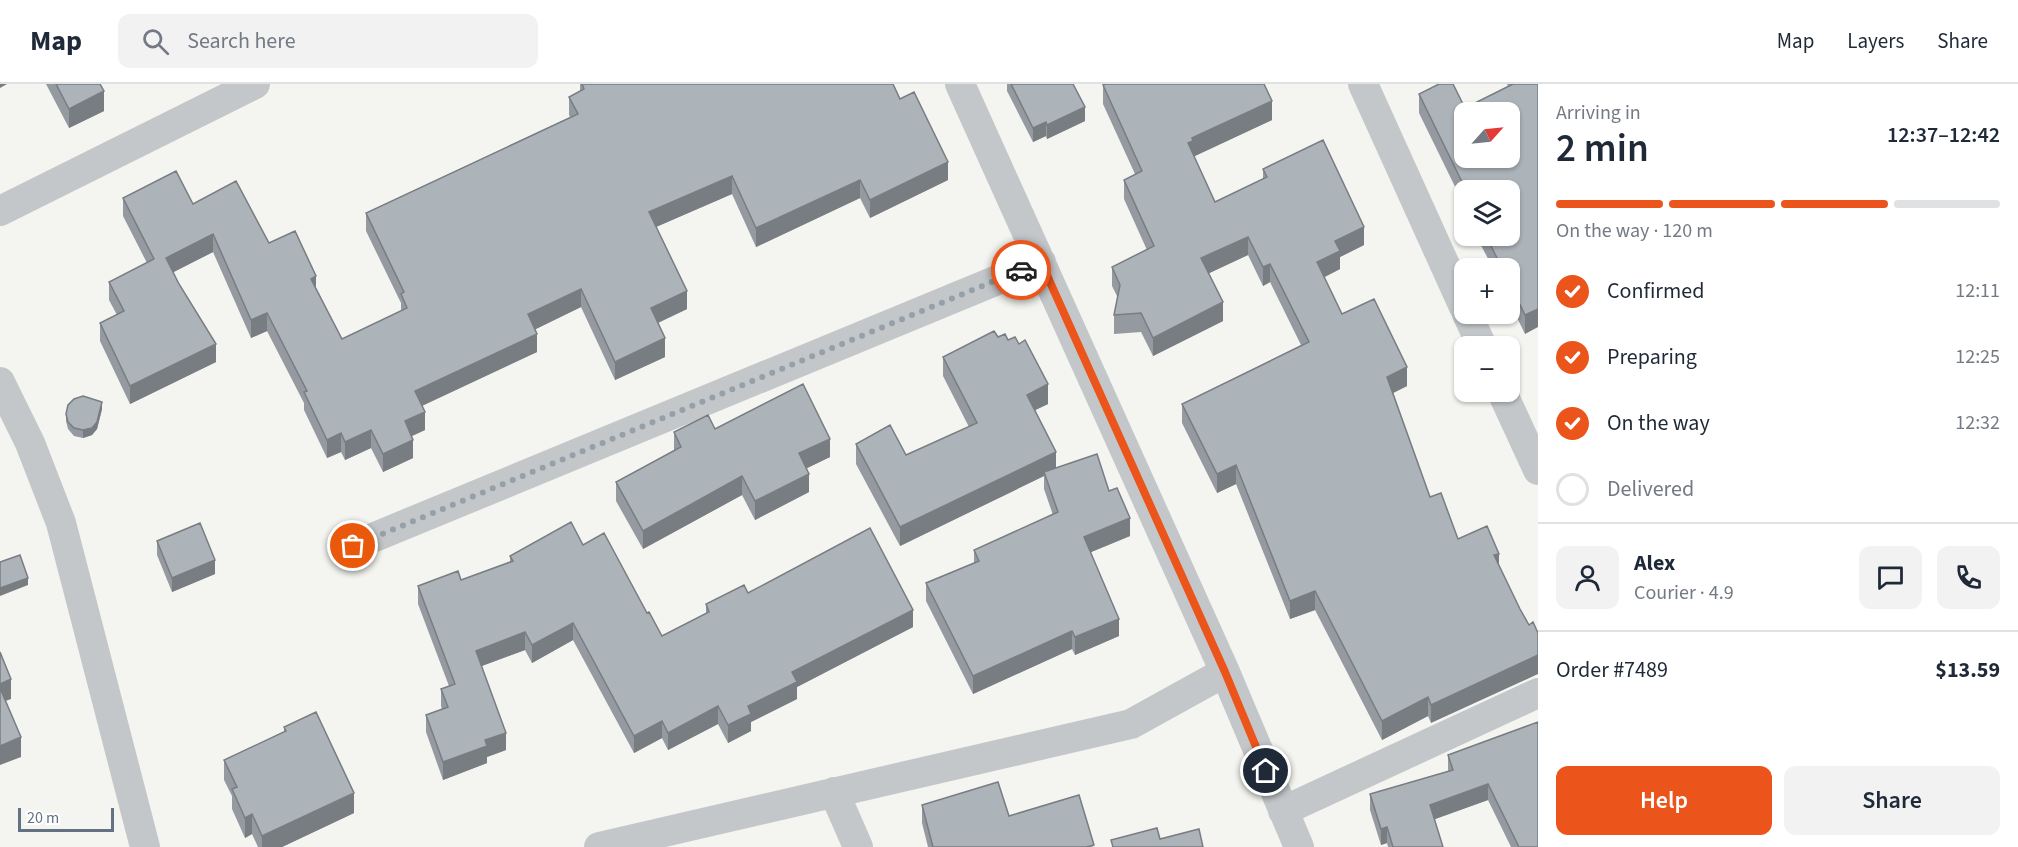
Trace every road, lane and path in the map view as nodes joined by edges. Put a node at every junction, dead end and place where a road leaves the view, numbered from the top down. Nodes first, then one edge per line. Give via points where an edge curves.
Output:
1 (255, 84) edge
2 (960, 84) edge
3 (1362, 84) edge
4 (0, 211) edge
5 (1041, 262) junction
6 (1454, 285) edge
7 (0, 382) edge
8 (1507, 402) edge
9 (1538, 470) edge
10 (353, 546) dead end
11 (1225, 672) junction
12 (1538, 693) edge
13 (834, 792) junction
14 (1283, 811) junction
15 (145, 847) edge
16 (600, 847) edge
17 (858, 847) edge
18 (1299, 847) edge

1 - 4 street
2 - 5 street
3 - 6 street
5 - 10 street
5 - 11 street
7 - 15 street via 30,443 61,523
8 - 9 street
11 - 13 street via 1131,724
11 - 14 street
12 - 14 street
13 - 16 street
13 - 17 street
14 - 18 street

